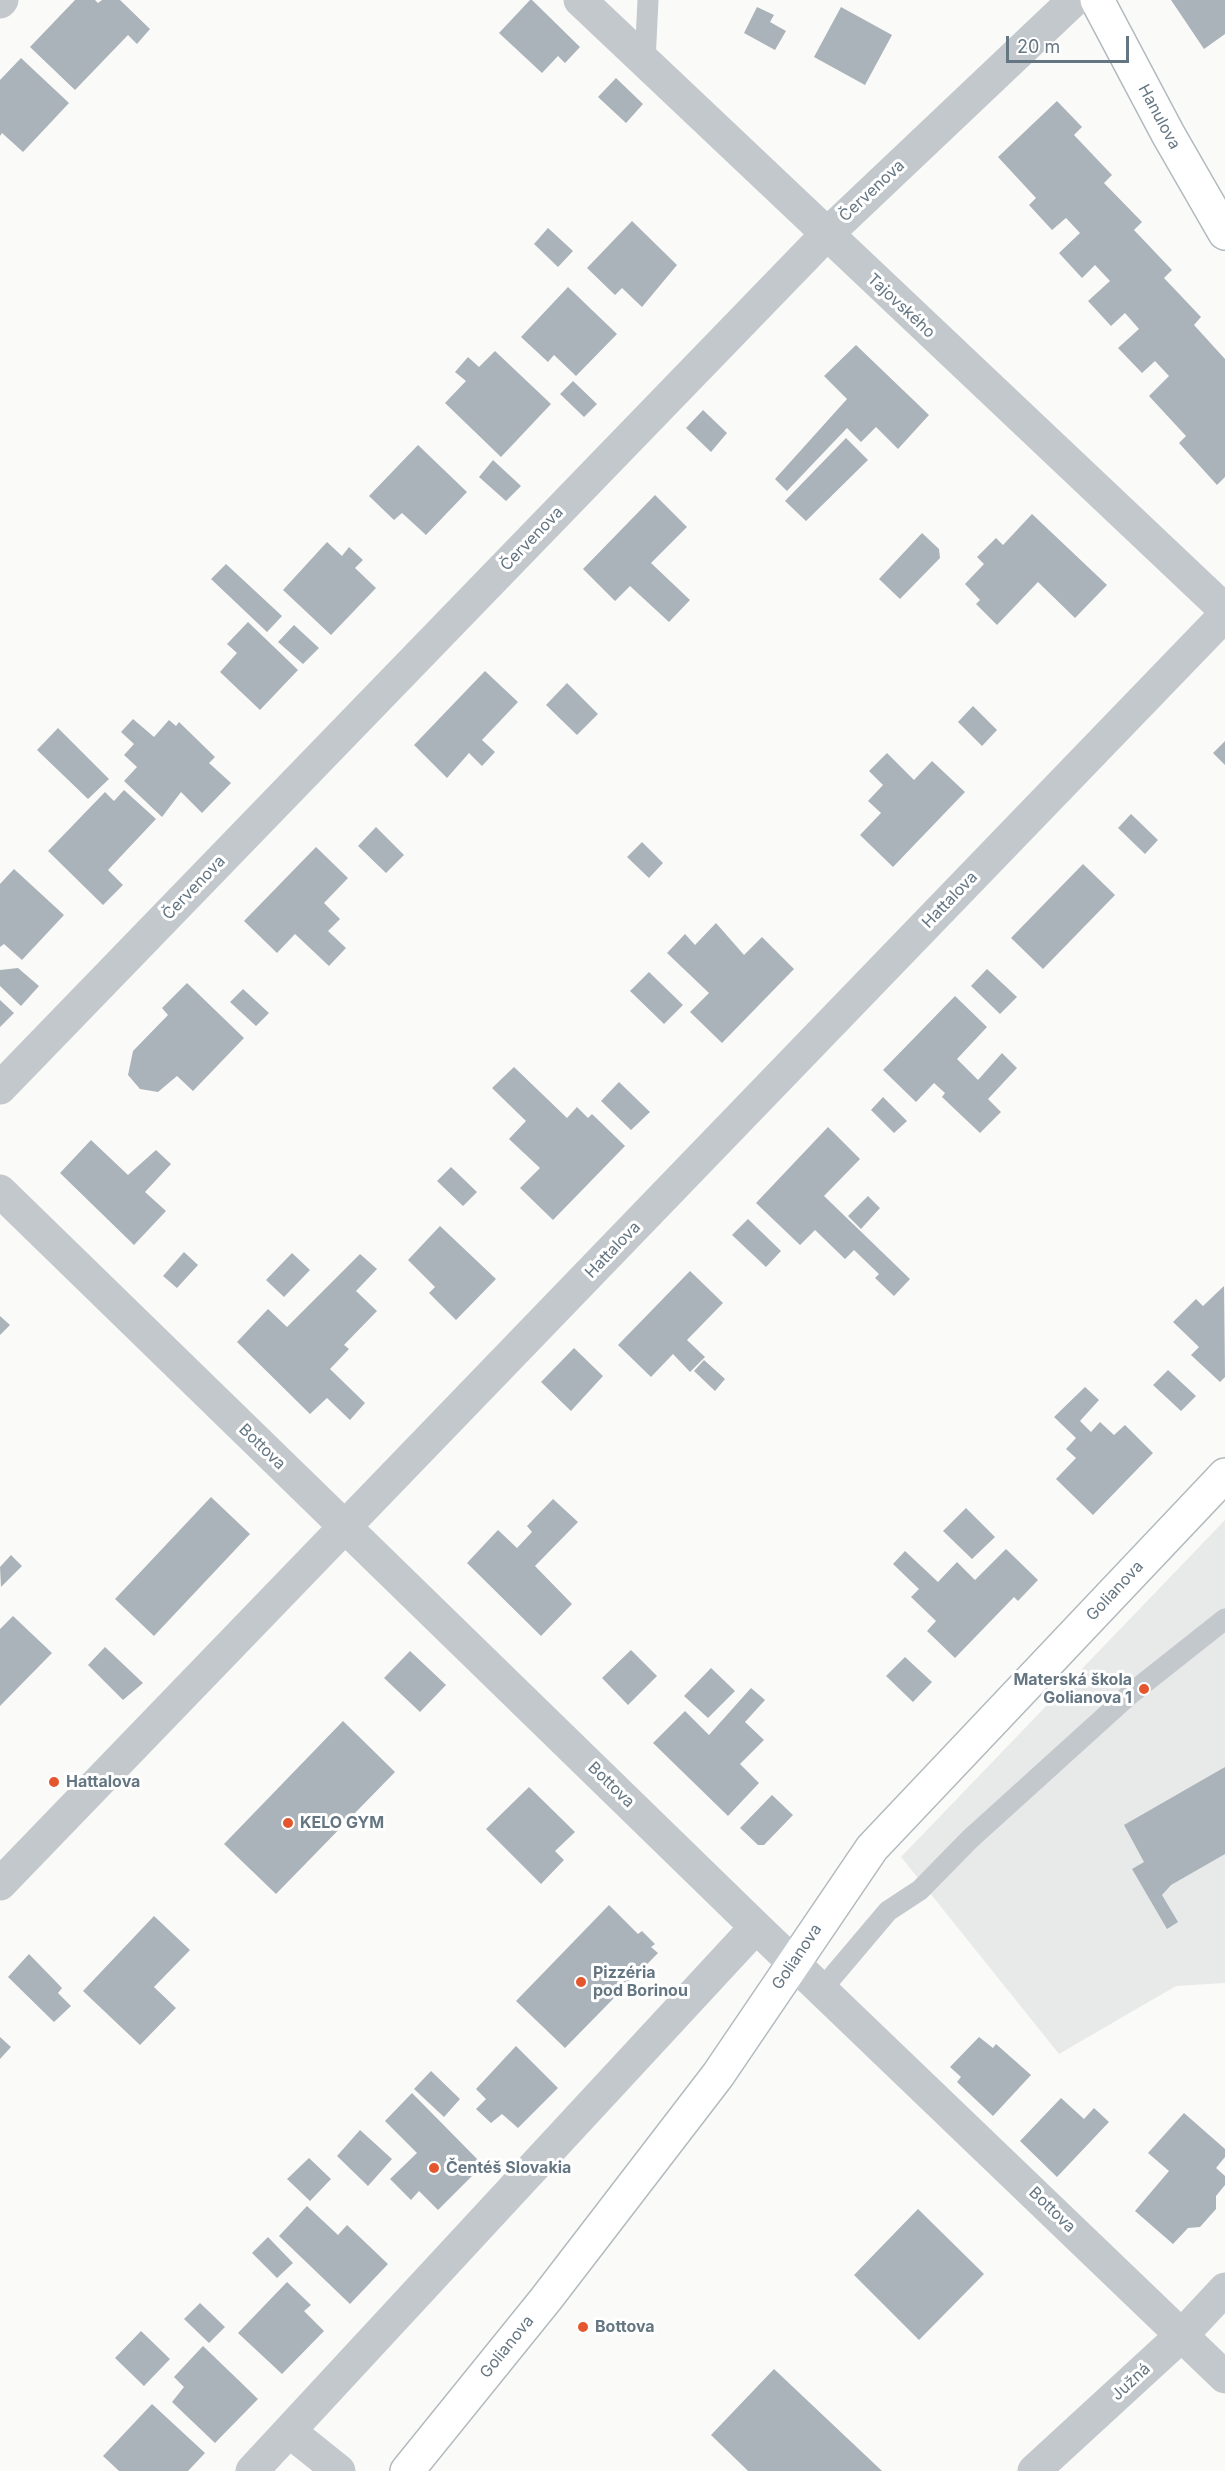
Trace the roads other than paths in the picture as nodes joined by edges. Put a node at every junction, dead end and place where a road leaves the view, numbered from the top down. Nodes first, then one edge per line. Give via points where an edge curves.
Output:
1 (580, 0) edge
2 (648, 0) edge
3 (1074, 0) edge
4 (1097, 0) edge
5 (645, 62) junction
6 (1225, 233) edge
7 (826, 235) junction
8 (1225, 610) edge
9 (1225, 615) edge
10 (0, 1088) edge
11 (0, 1191) edge
12 (1225, 1475) edge
13 (345, 1528) junction
14 (1225, 1619) edge
15 (0, 1884) edge
16 (756, 1927) junction
17 (794, 1962) junction
18 (822, 1989) junction
19 (1225, 2289) edge
20 (1182, 2335) junction
21 (1225, 2377) edge
22 (289, 2431) junction
23 (252, 2471) edge
24 (339, 2471) edge
25 (407, 2471) edge
26 (1034, 2471) edge

1 - 5 street, Tajovského
2 - 5 lane
3 - 7 street, Červenova
4 - 6 street, Hanulova
5 - 7 street, Tajovského
7 - 8 street, Tajovského
7 - 10 street, Červenova
9 - 13 street, Hattalova
11 - 13 street, Bottova
12 - 17 street, Golianova via 872,1848
13 - 15 street, Hattalova
13 - 16 street, Bottova
14 - 18 lane via 1129,1695 970,1839 920,1890 888,1911
16 - 17 street, Bottova
16 - 22 street
17 - 18 street, Bottova
17 - 25 street, Golianova via 718,2075 546,2299
18 - 20 street, Bottova
19 - 20 street, Južná
20 - 21 street, Bottova
20 - 26 street, Južná
22 - 23 street
22 - 24 street

